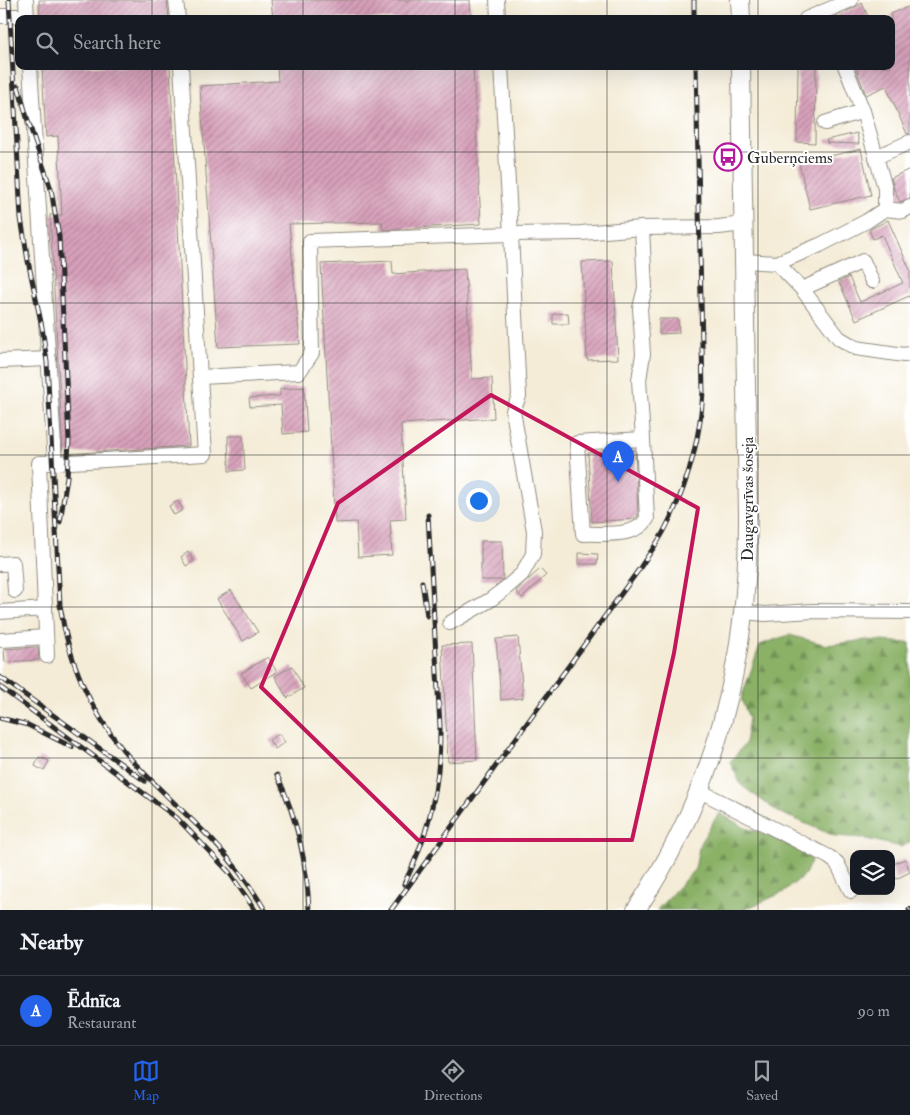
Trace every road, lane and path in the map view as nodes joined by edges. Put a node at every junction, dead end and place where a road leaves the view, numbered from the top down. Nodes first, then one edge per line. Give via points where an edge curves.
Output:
1 (26, 0) edge
2 (176, 0) edge
3 (497, 0) edge
4 (740, 0) edge
5 (851, 0) edge
6 (27, 15) edge
7 (178, 15) edge
8 (498, 15) edge
9 (741, 15) edge
10 (815, 15) edge
11 (0, 16) edge
12 (15, 17) edge
13 (30, 70) edge
14 (181, 70) edge
15 (501, 70) edge
16 (741, 70) edge
17 (847, 70) edge
18 (863, 111) junction
19 (825, 123) dead end
20 (910, 142) edge
21 (876, 157) junction
22 (910, 207) edge
23 (885, 209) junction
24 (743, 224) junction
25 (642, 228) junction
26 (511, 234) junction
27 (744, 261) junction
28 (777, 263) junction
29 (872, 281) dead end
30 (802, 289) junction
31 (910, 354) edge
32 (49, 359) junction
33 (0, 361) edge
34 (200, 377) junction
35 (643, 439) junction
36 (55, 462) junction
37 (0, 564) edge
38 (15, 591) dead end
39 (45, 609) junction
40 (0, 612) edge
41 (744, 612) junction
42 (910, 612) edge
43 (450, 623) dead end
44 (46, 637) junction
45 (1, 640) dead end
46 (47, 656) dead end
47 (700, 791) junction
48 (850, 889) edge
49 (636, 910) edge

1 - 6 street
2 - 7 street
3 - 8 street
4 - 9 main road
5 - 10 street
11 - 12 street
13 - 32 street
14 - 34 street
15 - 26 street
16 - 24 main road, Daugavgrīvas šoseja
17 - 18 street
18 - 19 street
18 - 21 street
20 - 21 street
21 - 23 street via 885,188
22 - 23 street via 902,211
23 - 28 street via 820,245
24 - 25 street
24 - 27 main road, Daugavgrīvas šoseja
25 - 26 street
25 - 35 street via 645,288 640,308 644,354 639,380
26 - 34 street via 310,241 312,354 299,372
26 - 43 street via 519,396 513,411 534,531 533,554 522,574 508,587
27 - 28 street
27 - 41 main road, Daugavgrīvas šoseja via 748,539
28 - 30 street
29 - 30 street via 863,261
30 - 31 street via 839,338 856,348
32 - 33 street
32 - 36 street
34 - 36 street via 205,454
35 - 35 street via 577,443 583,534 630,532 642,527 647,519
36 - 39 street via 39,463
37 - 38 street via 13,563
39 - 40 street
39 - 44 street
41 - 42 street
41 - 47 main road, Daugavgrīvas šoseja via 727,708
44 - 45 street
44 - 46 street
47 - 48 street via 829,857 837,863
47 - 49 main road, Daugavgrīvas šoseja via 666,862

